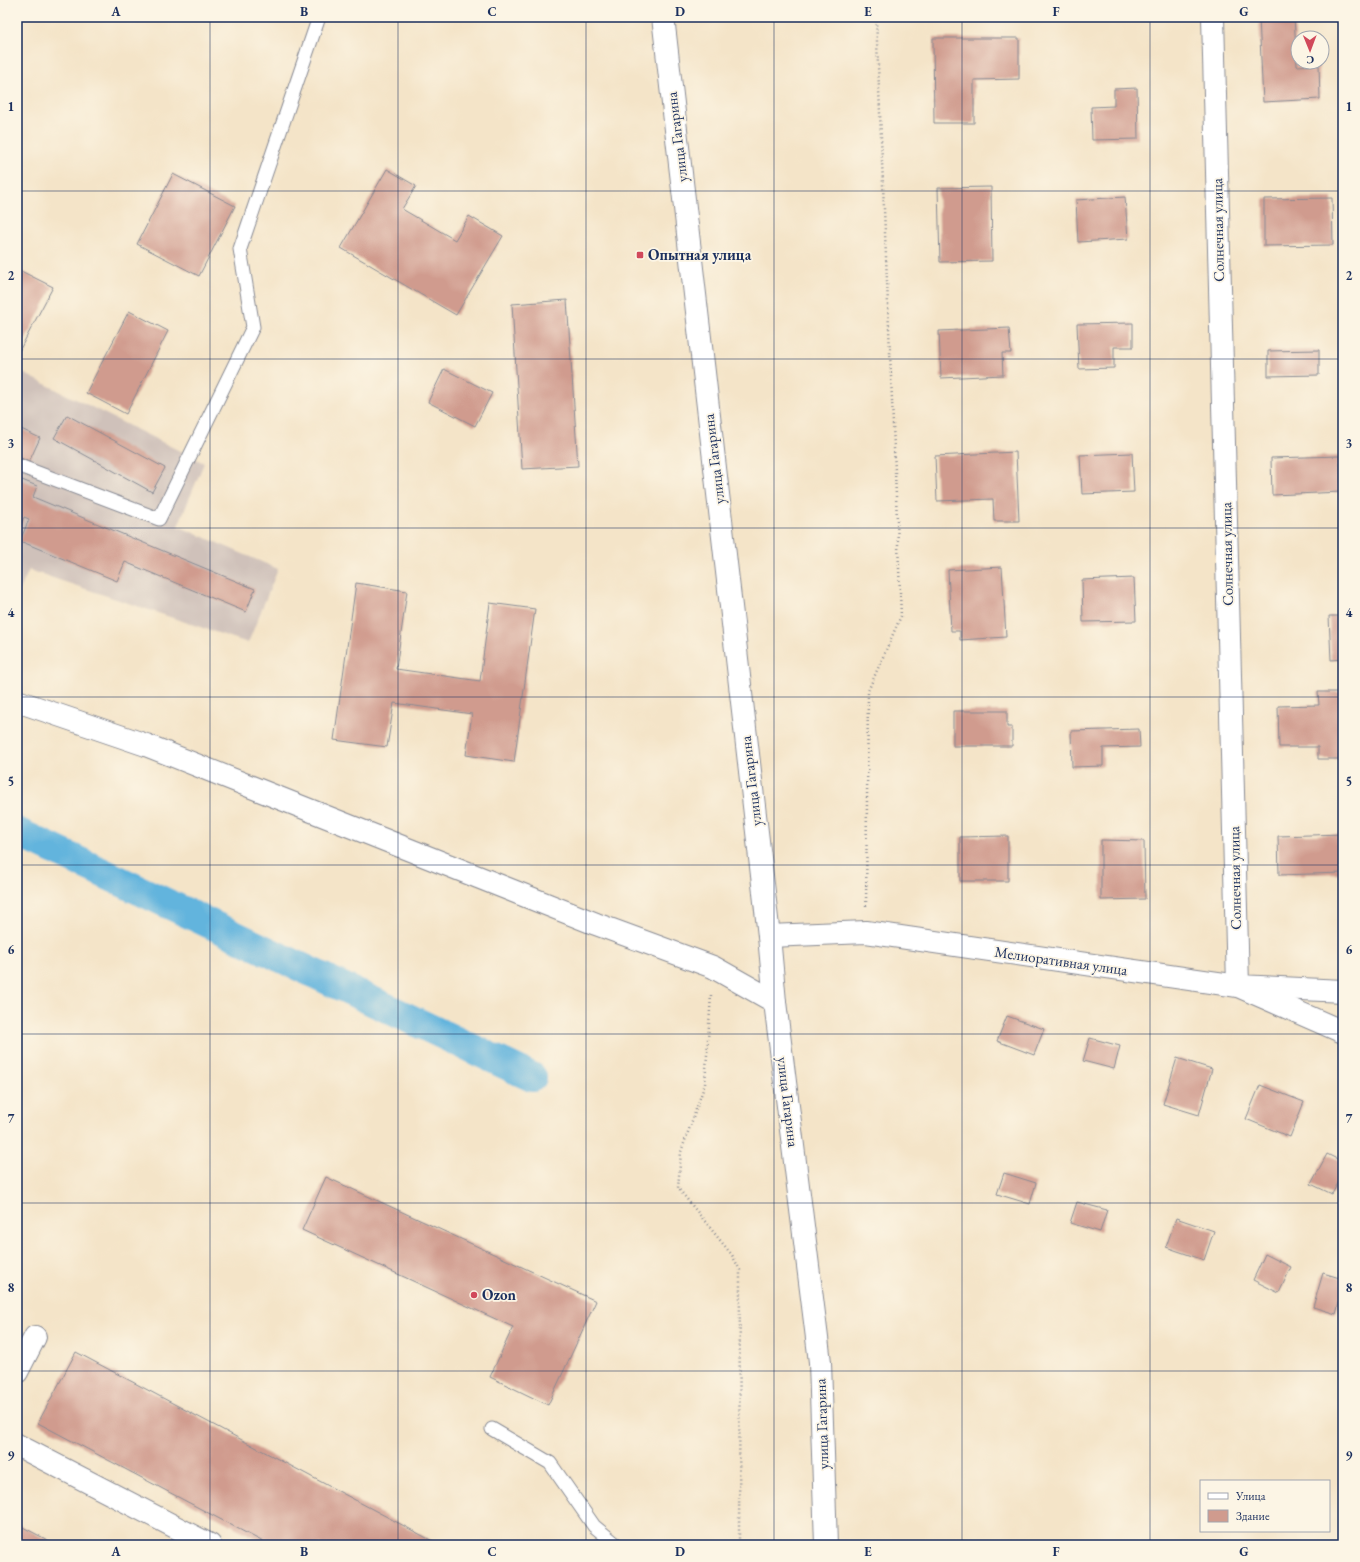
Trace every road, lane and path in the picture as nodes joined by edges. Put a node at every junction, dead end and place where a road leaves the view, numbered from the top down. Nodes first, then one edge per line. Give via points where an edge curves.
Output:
1 (319, 17) edge
2 (658, 17) edge
3 (663, 17) edge
4 (876, 17) edge
5 (1213, 17) edge
6 (17, 465) edge
7 (17, 701) edge
8 (866, 932) junction
9 (769, 936) junction
10 (713, 967) junction
11 (1238, 986) junction
12 (1343, 991) edge
13 (775, 1002) junction
14 (1343, 1032) edge
15 (35, 1337) dead end
16 (17, 1372) edge
17 (492, 1429) dead end
18 (17, 1445) edge
19 (210, 1545) edge
20 (617, 1545) edge
21 (739, 1545) edge
22 (826, 1545) edge

1 - 6 lane via 240,249 253,328 159,519
2 - 3 lane
3 - 9 street, улица Гагарина
4 - 8 path via 901,616 868,691
5 - 11 street, Солнечная улица
7 - 10 street via 146,745 596,924
8 - 9 street, Мелиоративная улица
8 - 11 street, Мелиоративная улица
9 - 13 street, улица Гагарина
10 - 13 street
10 - 21 path via 705,1084 681,1152 678,1188 732,1255 740,1270
11 - 12 street
11 - 14 street, Мелиоративная улица
13 - 22 street, улица Гагарина via 820,1362
15 - 16 street
17 - 20 lane via 550,1463 594,1526
18 - 19 street

